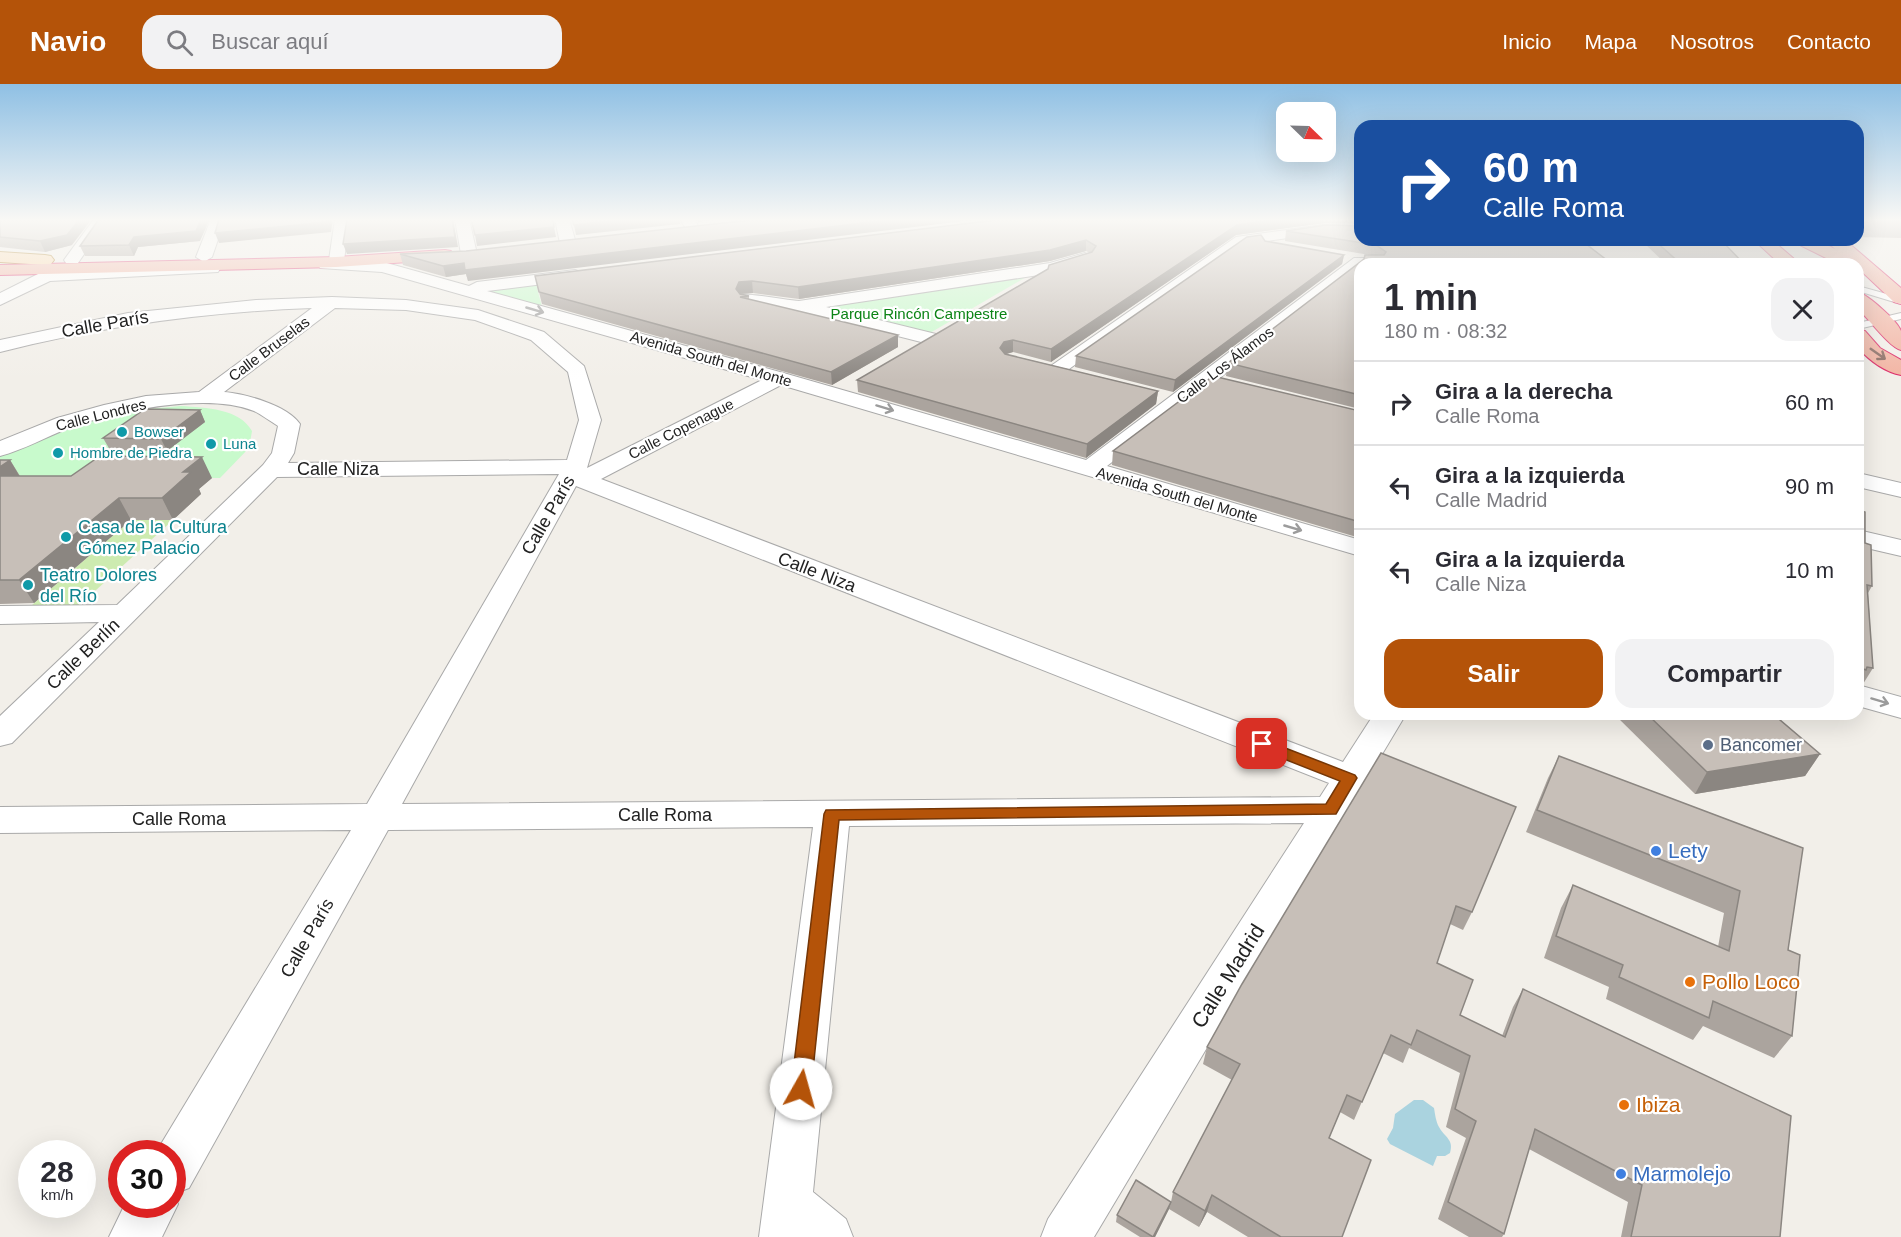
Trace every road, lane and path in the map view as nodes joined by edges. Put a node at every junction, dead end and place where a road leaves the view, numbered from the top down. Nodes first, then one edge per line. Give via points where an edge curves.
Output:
1 (40, 273) edge
2 (404, 273) edge
3 (593, 273) edge
4 (1020, 273) edge
5 (1044, 273) edge
6 (1194, 273) edge
7 (1354, 273) edge
8 (1867, 273) edge
9 (1872, 273) edge
10 (1878, 279) junction
11 (462, 289) junction
12 (1864, 290) edge
13 (1012, 292) edge
14 (748, 298) edge
15 (497, 299) junction
16 (1901, 299) edge
17 (0, 300) edge
18 (332, 302) junction
19 (1864, 302) edge
20 (799, 306) junction
21 (461, 313) junction
22 (1892, 318) edge
23 (571, 320) junction
24 (1864, 325) edge
25 (953, 327) edge
26 (536, 335) junction
27 (933, 339) junction
28 (1864, 341) edge
29 (1901, 344) edge
30 (0, 346) edge
31 (913, 350) edge
32 (1034, 365) edge
33 (1901, 369) edge
34 (1055, 370) junction
35 (1077, 376) edge
36 (780, 378) junction
37 (1205, 379) junction
38 (855, 383) dead end
39 (1227, 385) edge
40 (836, 394) junction
41 (206, 396) junction
42 (1155, 396) edge
43 (1177, 401) junction
44 (0, 449) edge
45 (1089, 469) junction
46 (271, 470) junction
47 (579, 474) junction
48 (1864, 481) edge
49 (1901, 490) edge
50 (1864, 539) edge
51 (1354, 546) edge
52 (1901, 548) edge
53 (125, 613) junction
54 (0, 615) edge
55 (1864, 697) edge
56 (1901, 708) edge
57 (1386, 720) edge
58 (0, 735) edge
59 (1340, 794) junction
60 (832, 814) junction
61 (377, 817) junction
62 (0, 820) edge
63 (186, 1147) edge
64 (145, 1218) edge
65 (786, 1220) edge
66 (134, 1237) edge
67 (828, 1237) edge
68 (1065, 1237) edge

1 - 17 street
2 - 11 street, Avenida South del Monte
3 - 11 street
4 - 20 street
5 - 13 street
6 - 34 street
7 - 37 street, Calle Los Álamos
8 - 10 highway
9 - 10 highway
10 - 16 highway
11 - 15 street, Avenida South del Monte
12 - 16 lane
14 - 20 street
15 - 21 street
15 -> 23 street, Avenida South del Monte
18 - 21 street, Calle París via 403,305
18 - 30 street, Calle París via 147,316
18 - 41 street, Calle Bruselas
19 - 22 highway
20 - 27 street
21 - 26 street, Calle París
22 - 24 lane
22 - 29 highway
23 - 26 street
23 - 36 street, Avenida South del Monte
25 - 27 street
26 - 47 street, Calle París via 574,365 587,394 590,420
27 - 31 street
28 -> 33 highway
32 - 34 street
34 - 35 street
36 - 40 street, Avenida South del Monte
36 - 47 street, Calle Copenague
37 - 39 street
37 - 43 street, Calle Los Álamos
38 - 40 street
40 -> 45 street, Avenida South del Monte
41 - 44 street, Calle Londres via 162,400 80,418
41 - 46 street, Calle Berlín via 257,403 289,424 283,453
42 - 43 street
43 - 45 street, Calle Los Álamos
45 -> 51 street, Avenida South del Monte
46 - 47 street, Calle Niza
46 - 53 street, Calle Berlín
47 - 59 street, Calle Niza
47 - 61 street, Calle París
48 - 49 street
50 - 52 street
53 - 54 street
53 - 58 street, Calle Berlín
55 -> 56 street
57 - 59 street, Calle Madrid
59 - 60 street, Calle Roma
59 - 68 street, Calle Madrid
60 - 61 street, Calle Roma
60 - 65 street
61 - 62 street, Calle Roma
61 - 63 street, Calle París
64 - 66 street
65 - 67 street

